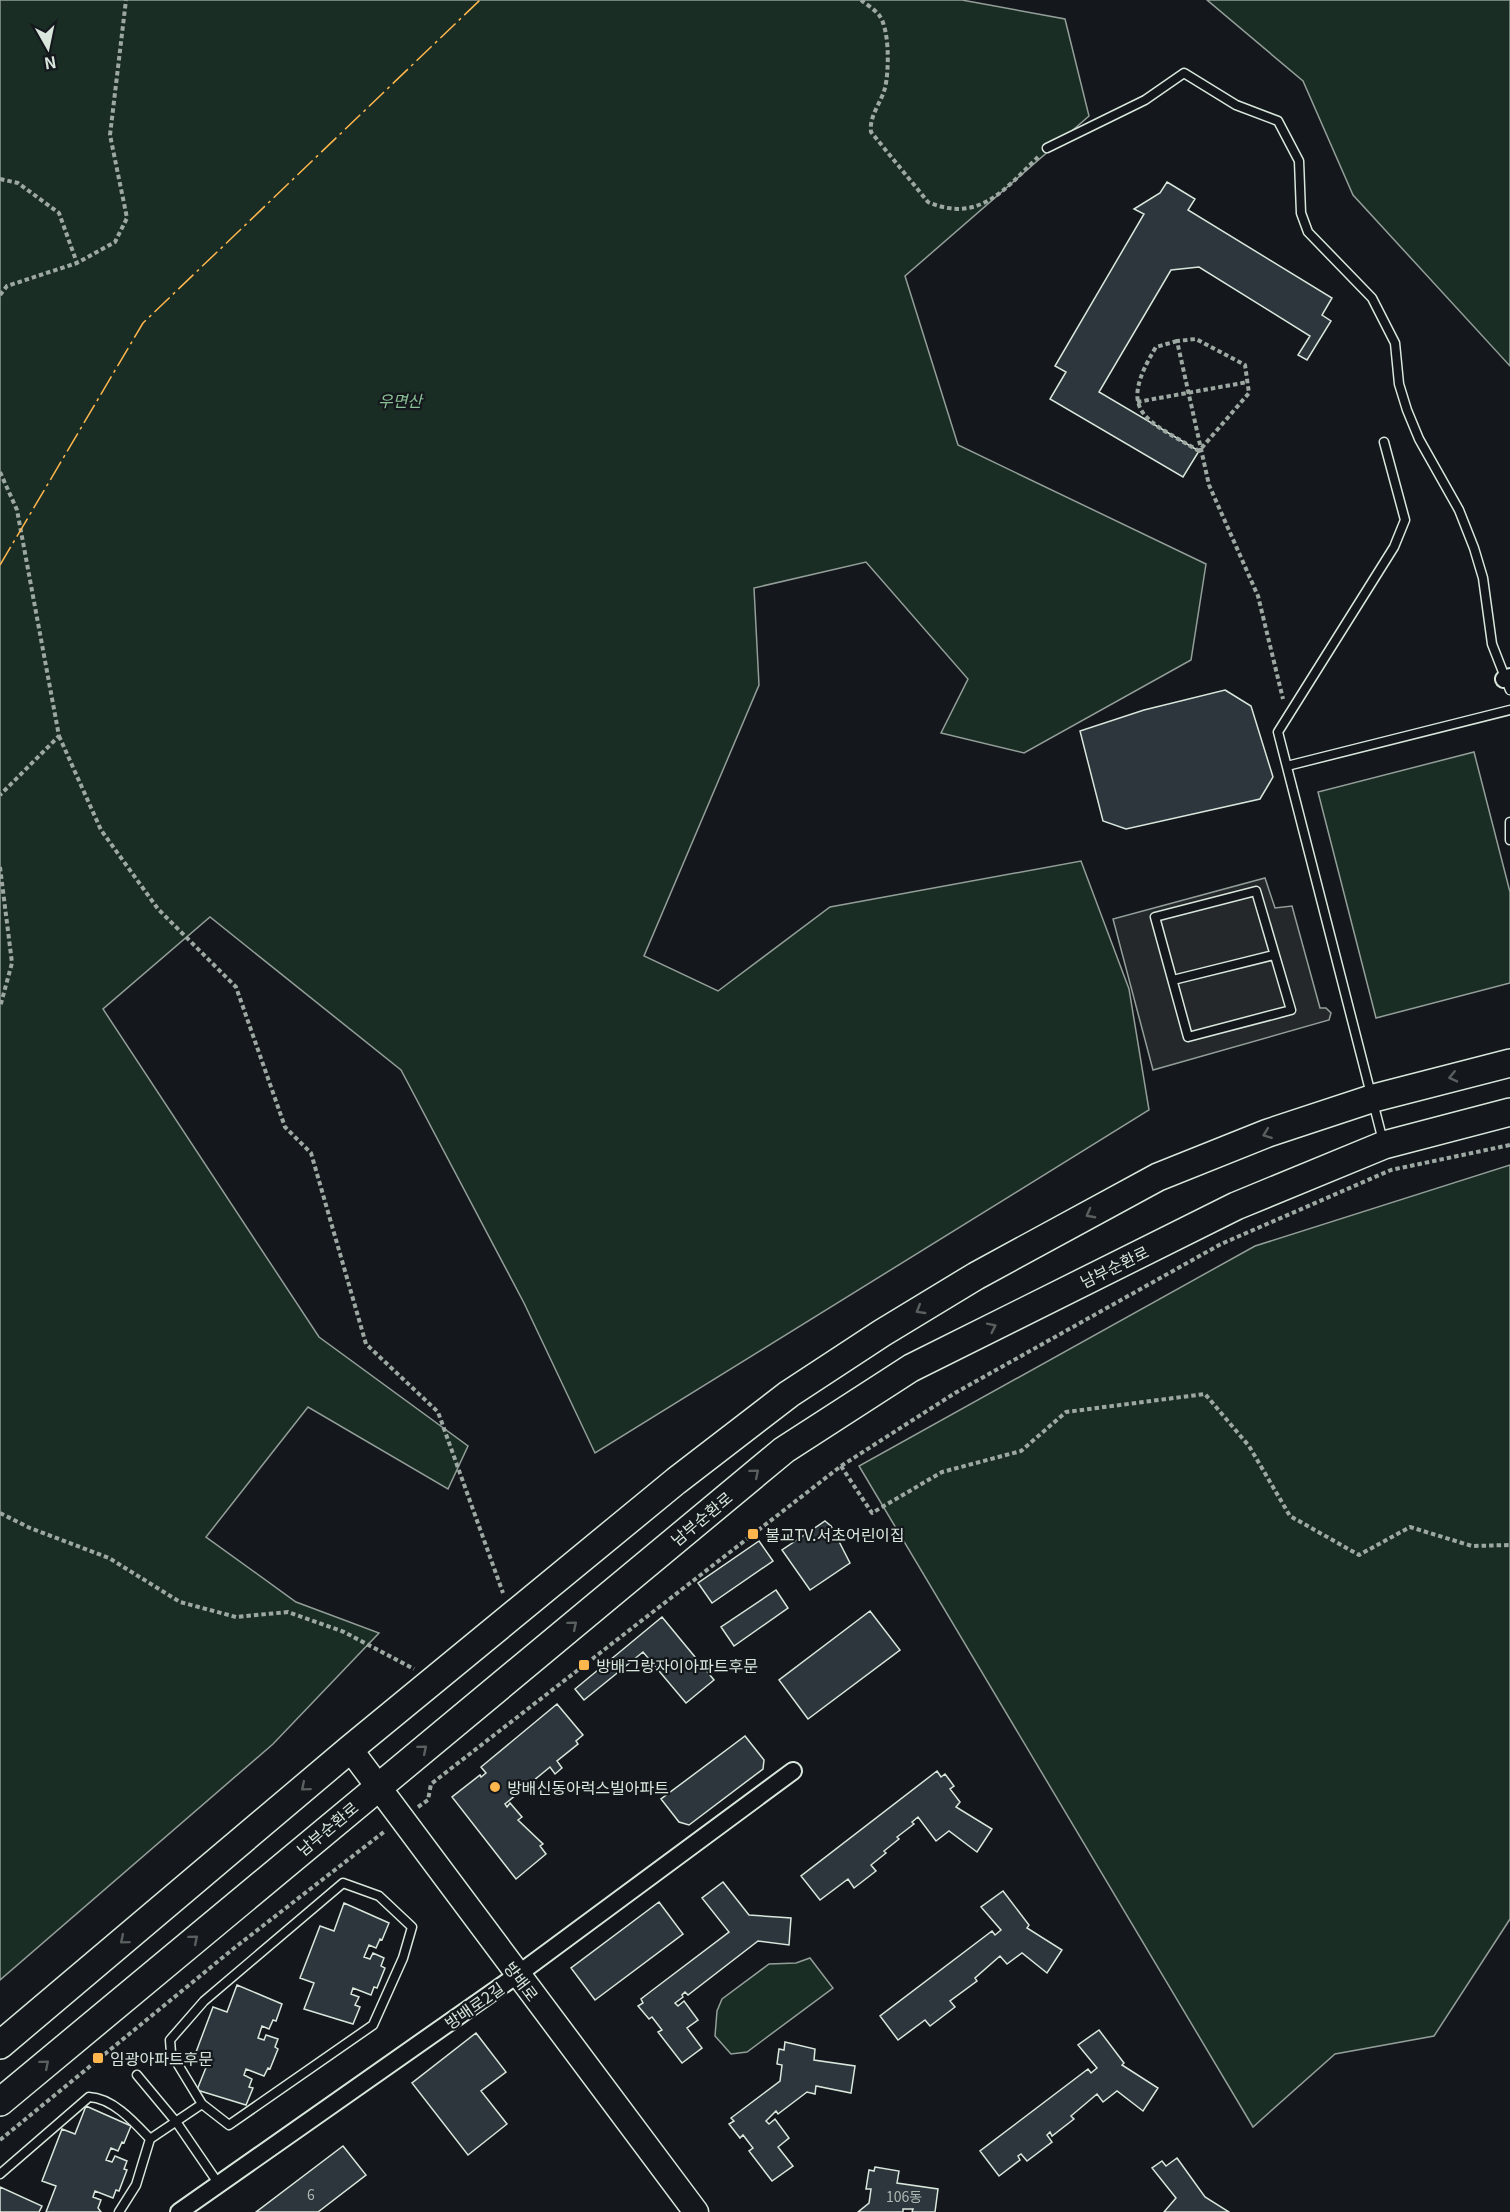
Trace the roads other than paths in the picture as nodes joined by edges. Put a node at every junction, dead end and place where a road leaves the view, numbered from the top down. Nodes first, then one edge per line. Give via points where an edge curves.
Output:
1 (1047, 148) road end
2 (1384, 442) dead end
3 (1508, 682) edge
4 (1510, 710) edge
5 (1287, 766) junction
6 (1510, 822) edge
7 (1510, 840) edge
8 (1274, 955) junction
9 (1173, 980) junction
10 (1510, 1063) edge
11 (1374, 1098) junction
12 (1510, 1112) edge
13 (1384, 1145) junction
14 (350, 1749) junction
15 (793, 1770) dead end
16 (377, 1786) junction
17 (517, 1975) junction
18 (0, 2045) edge
19 (137, 2075) dead end
20 (0, 2102) edge
21 (202, 2104) junction
22 (177, 2123) junction
23 (150, 2139) junction
24 (0, 2174) edge
25 (218, 2183) junction
26 (119, 2212) edge
27 (179, 2212) edge
28 (696, 2212) edge

1 - 3 lane via 1145,100 1184,73 1236,105 1278,121 1299,161 1300,213 1308,232 1372,298 1392,334 1407,410 1459,510 1474,548 1483,578 1492,644
2 - 5 lane via 1405,520 1394,547 1278,732
4 - 5 lane
5 - 11 lane
6 - 7 lane
8 - 9 lane
8 - 9 lane via 1291,1010 1188,1037
8 - 9 lane via 1256,891 1155,917
10 -> 11 main road
11 - 13 lane
11 -> 14 main road via 1268,1133 1158,1177 976,1276 789,1394 676,1480
12 - 13 main road, 남부순환로
16 -> 13 main road, 남부순환로 via 784,1450 902,1374 1236,1206
14 - 16 main road, 방배로
14 -> 18 main road
15 - 17 street, 방배로2길
16 - 17 main road, 방배로
20 -> 16 main road, 남부순환로
17 - 25 street, 방배로2길
17 - 28 main road, 방배로
19 - 22 lane
21 - 21 lane via 229,2125 373,2025 403,1958 412,1927 380,1896 343,1883 204,2001 170,2040 171,2054
21 - 22 lane
22 - 23 lane
22 - 25 lane
23 - 24 lane via 100,2097 89,2097
23 - 26 lane via 136,2185
25 - 27 street, 방배로2길

